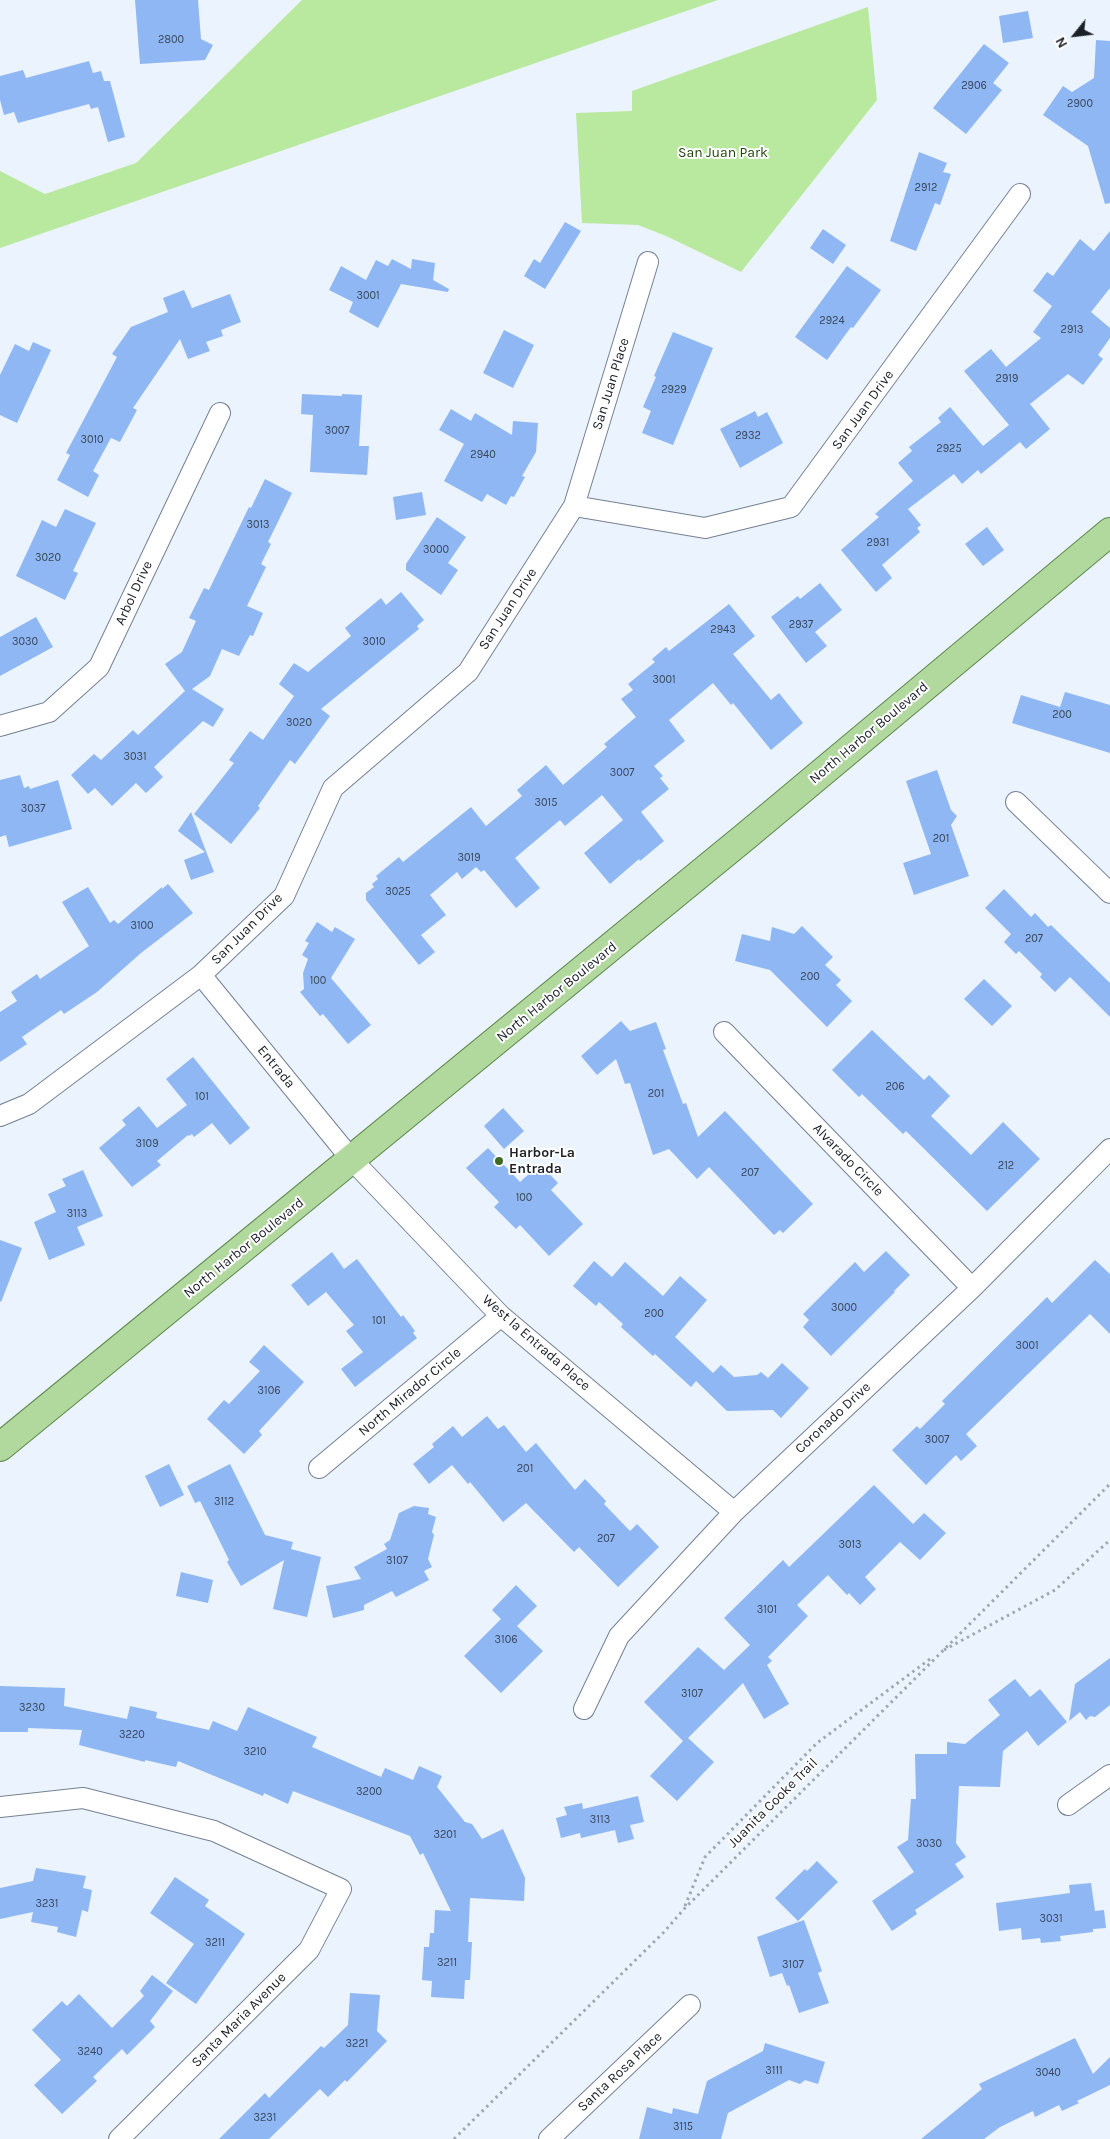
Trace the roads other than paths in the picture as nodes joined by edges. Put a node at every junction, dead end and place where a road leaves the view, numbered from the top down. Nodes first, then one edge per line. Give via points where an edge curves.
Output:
1 (1020, 194) dead end
2 (648, 262) dead end
3 (220, 413) dead end
4 (574, 506) junction
5 (1110, 532) edge
6 (0, 726) edge
7 (1016, 802) dead end
8 (1110, 893) edge
9 (201, 975) junction
10 (724, 1032) dead end
11 (0, 1116) edge
12 (1110, 1149) edge
13 (352, 1160) junction
14 (972, 1288) junction
15 (501, 1316) junction
16 (0, 1447) edge
17 (320, 1468) dead end
18 (734, 1512) junction
19 (584, 1709) dead end
20 (1110, 1775) edge
21 (1068, 1805) dead end
22 (0, 1807) edge
23 (690, 2005) dead end
24 (120, 2139) edge
25 (549, 2139) edge

1 - 4 street, San Juan Drive via 791,507 705,528
2 - 4 street, San Juan Place
3 - 6 street, Arbol Drive via 99,667 49,712
4 - 9 street, San Juan Drive via 468,672 333,788 284,896
5 - 13 main road, North Harbor Boulevard
7 - 8 street
9 - 11 street, San Juan Drive via 29,1104
9 - 13 street, Entrada
10 - 14 street, Alvarado Circle
12 - 14 street, Coronado Drive
13 - 15 street, West la Entrada Place
13 - 16 main road, North Harbor Boulevard
14 - 18 street, Coronado Drive
15 - 17 street, North Mirador Circle
15 - 18 street, West la Entrada Place
18 - 19 street, Coronado Drive via 619,1636
20 - 21 street
22 - 24 street, Santa Maria Avenue via 83,1798 214,1831 341,1889 309,1950
23 - 25 street, Santa Rosa Place

